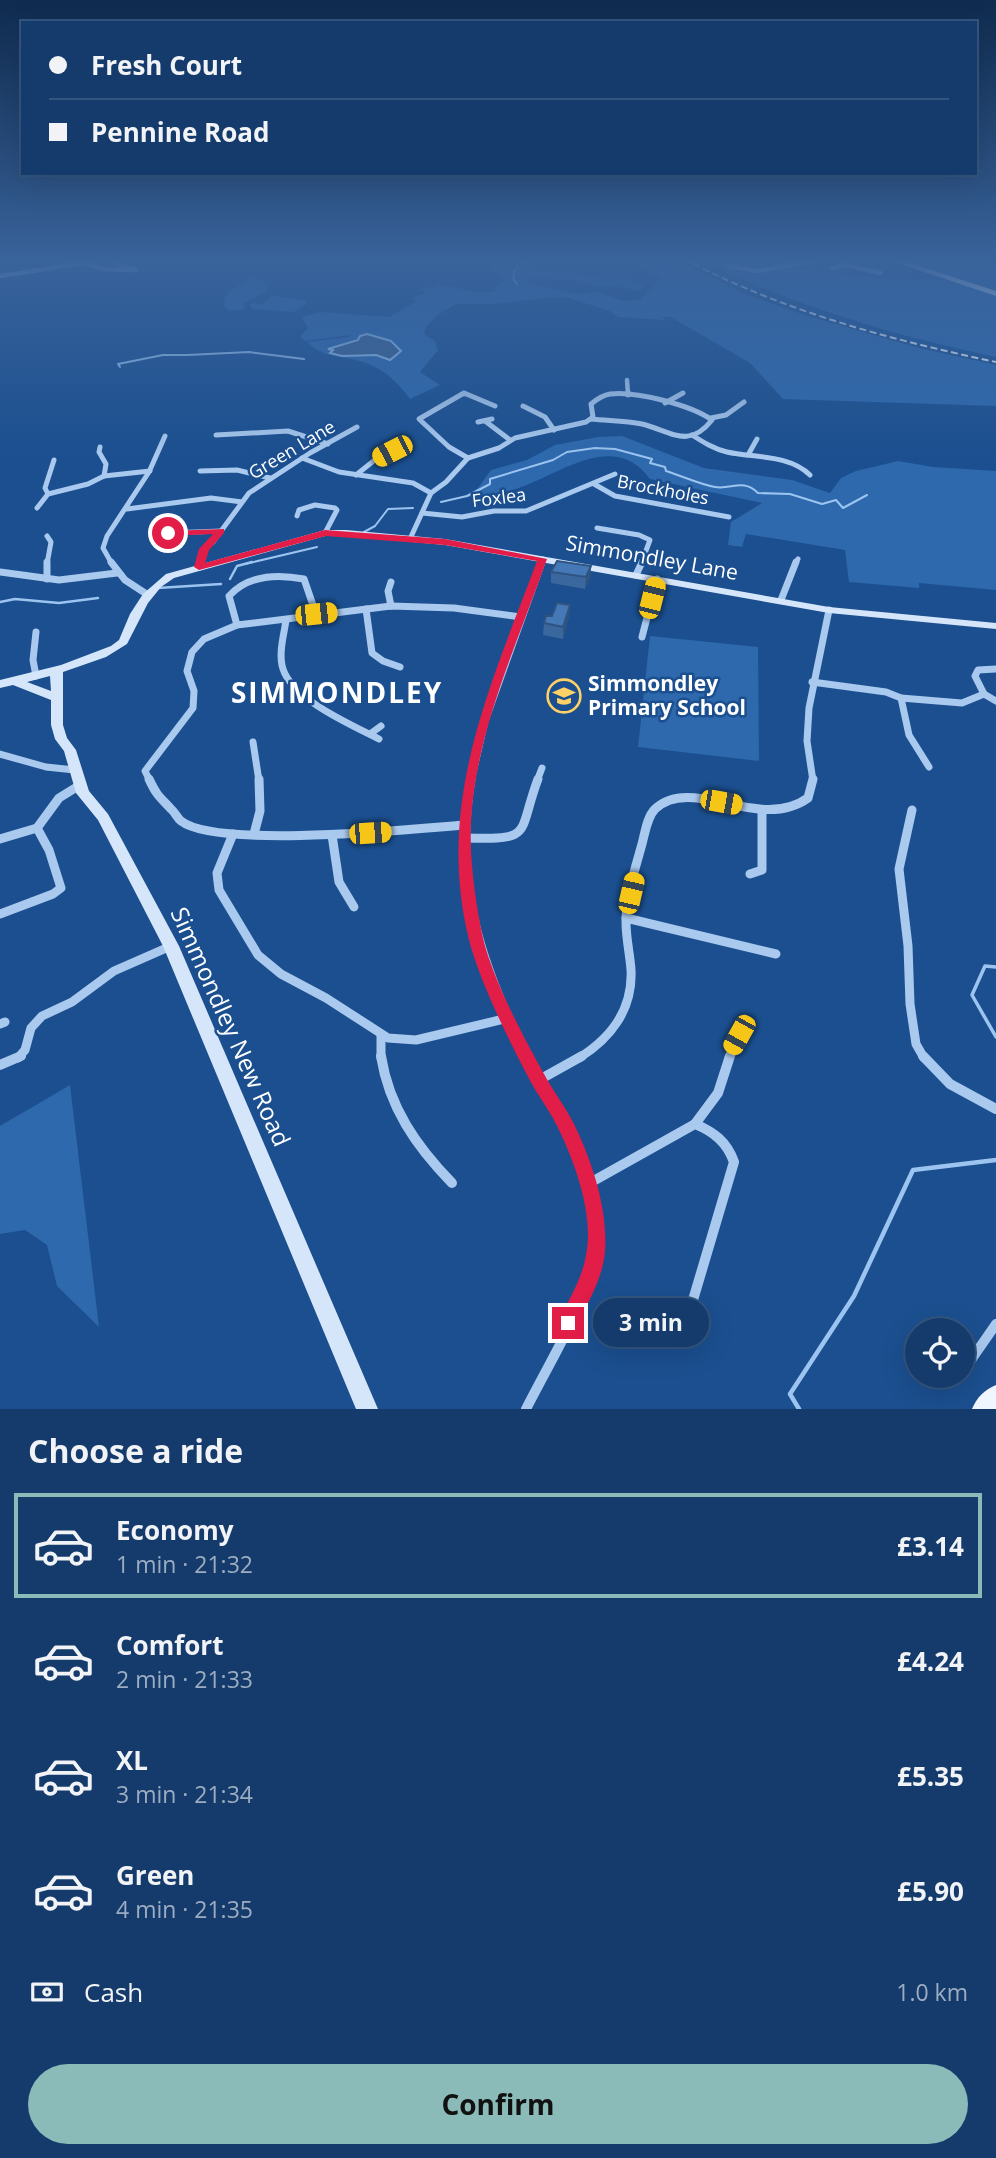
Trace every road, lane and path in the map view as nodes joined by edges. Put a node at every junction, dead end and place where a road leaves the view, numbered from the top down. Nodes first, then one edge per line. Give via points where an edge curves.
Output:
1 (627, 380) dead end
2 (683, 393) dead end
3 (628, 394) junction
4 (744, 402) dead end
5 (664, 403) junction
6 (534, 405) dead end
7 (495, 406) dead end
8 (736, 408) junction
9 (746, 411) dead end
10 (711, 418) junction
11 (592, 419) junction
12 (478, 422) dead end
13 (357, 427) dead end
14 (554, 430) junction
15 (216, 435) dead end
16 (692, 435) junction
17 (165, 436) dead end
18 (757, 439) dead end
19 (510, 440) junction
20 (328, 443) junction
21 (100, 447) dead end
22 (392, 451) dead end
23 (748, 455) junction
24 (302, 458) junction
25 (468, 458) junction
26 (54, 460) dead end
27 (149, 471) junction
28 (200, 471) dead end
29 (615, 474) dead end
30 (356, 475) junction
31 (810, 475) dead end
32 (104, 476) junction
33 (271, 478) junction
34 (594, 484) junction
35 (431, 493) junction
36 (48, 494) junction
37 (242, 502) junction
38 (37, 508) dead end
39 (127, 509) junction
40 (337, 510) junction
41 (347, 510) dead end
42 (422, 513) junction
43 (297, 516) dead end
44 (729, 517) dead end
45 (597, 528) dead end
46 (221, 531) junction
47 (168, 533) dead end
48 (325, 533) junction
49 (47, 536) dead end
50 (410, 539) junction
51 (543, 559) junction
52 (798, 559) dead end
53 (199, 567) junction
54 (0, 572) edge
55 (117, 573) junction
56 (636, 575) junction
57 (47, 579) junction
58 (657, 579) junction
59 (391, 582) dead end
60 (148, 595) junction
61 (781, 600) junction
62 (391, 606) junction
63 (366, 609) junction
64 (829, 610) junction
65 (316, 614) junction
66 (521, 617) junction
67 (286, 620) junction
68 (237, 625) junction
69 (996, 626) edge
70 (36, 632) dead end
71 (642, 636) dead end
72 (400, 667) dead end
73 (57, 669) junction
74 (996, 669) edge
75 (36, 676) junction
76 (812, 681) junction
77 (16, 682) junction
78 (0, 684) edge
79 (984, 694) junction
80 (55, 697) junction
81 (901, 698) junction
82 (996, 701) edge
83 (381, 726) dead end
84 (370, 734) junction
85 (379, 739) dead end
86 (253, 741) dead end
87 (0, 754) edge
88 (929, 767) dead end
89 (542, 768) dead end
90 (78, 778) junction
91 (762, 810) junction
92 (912, 810) dead end
93 (465, 825) junction
94 (37, 828) junction
95 (233, 834) junction
96 (254, 834) junction
97 (332, 835) junction
98 (465, 838) junction
99 (0, 839) edge
100 (750, 874) dead end
101 (354, 907) dead end
102 (0, 914) edge
103 (626, 918) junction
104 (172, 946) junction
105 (776, 954) dead end
106 (508, 1018) junction
107 (746, 1022) dead end
108 (381, 1035) junction
109 (0, 1065) edge
110 (539, 1080) junction
111 (996, 1109) edge
112 (695, 1124) junction
113 (452, 1183) dead end
114 (588, 1184) junction
115 (996, 1324) edge
116 (682, 1337) dead end
117 (975, 1355) edge
118 (996, 1397) edge
119 (367, 1409) edge
120 (526, 1409) edge
121 (984, 1409) edge

1 - 3 street
2 - 5 street
3 - 5 street
3 - 11 street via 595,400 589,408
4 - 8 street
5 - 10 street
6 - 14 street via 525,407 545,417
7 - 25 street via 464,393 419,419
8 - 9 street
8 - 10 street
10 - 16 street
11 - 14 street
11 - 16 street via 639,424 671,436
12 - 19 street via 489,420
13 - 20 street, Green Lane
14 - 19 street
15 - 20 street via 288,430
16 - 23 street via 712,447
17 - 27 street via 162,452
18 - 23 street
19 - 25 street
20 - 24 street, Green Lane
21 - 32 street via 106,464
22 - 30 street
23 - 31 street via 796,465
24 - 30 street
24 - 33 street, Green Lane
25 - 35 street
26 - 36 street via 45,488
27 - 32 street
27 - 39 street
28 - 33 street via 237,470
29 - 34 street, Foxlea
30 - 35 street via 418,484
32 - 36 street
33 - 37 street, Green Lane
34 - 42 street, Foxlea via 526,511 451,517
34 - 44 street, Brockholes via 615,496
35 - 42 street
36 - 38 street
37 - 39 street via 211,499
37 - 46 street, Green Lane
39 - 55 street via 104,542
40 - 41 street
40 - 43 street via 309,505
40 - 48 street
42 - 50 street
45 - 56 street via 650,540
46 - 47 street
46 - 53 street, Green Lane via 204,549
48 - 50 street, Simmondley Lane
48 - 53 street, Simmondley Lane
49 - 57 street via 51,542
50 - 51 street, Simmondley Lane
51 - 56 street, Simmondley Lane
51 - 66 street
52 - 61 street
53 - 60 street, Simmondley Lane via 170,576 154,585
54 - 57 street
55 - 57 street
55 - 60 street
56 - 58 street, Simmondley Lane
58 - 61 street, Simmondley Lane
58 - 71 street
59 - 62 street
60 - 73 street, Simmondley Lane via 122,643 106,654
61 - 64 street, Simmondley Lane
62 - 63 street
62 - 66 street
63 - 65 street
63 - 72 street via 372,653
64 - 69 street, Simmondley Lane
64 - 76 street
65 - 67 street
65 - 68 street via 304,579 291,575 235,588 229,596
66 - 93 street via 483,723
67 - 68 street
67 - 84 street via 282,667 289,681
68 - 95 street via 204,639 191,652 187,671 194,691 193,708 145,771 158,798 180,821
70 - 75 street
73 - 75 street, Simmondley Lane
73 - 80 street, Simmondley New Road
74 - 79 street via 978,670 975,676
75 - 77 street, Simmondley Lane
76 - 81 street
76 - 91 street via 806,721 813,785 809,797 792,808
77 - 78 street
77 - 80 street
79 - 81 street via 962,703
79 - 82 street
80 - 90 street, Simmondley New Road via 57,725
81 - 88 street via 909,738
83 - 84 street
84 - 85 street
86 - 96 street via 261,802
87 - 90 street
89 - 98 street via 520,835
90 - 94 street via 50,806
90 - 104 street, Simmondley New Road
91 - 100 street via 762,870
91 - 103 street via 692,798 664,802 651,813
92 - 111 street via 899,869 916,1044 928,1064 950,1084
93 - 97 street
93 - 98 street
94 - 99 street
94 - 102 street via 61,888
95 - 96 street
95 - 108 street via 217,873 219,890 258,955
96 - 97 street
97 - 101 street via 334,869
98 - 106 street via 476,940
103 - 105 street
103 - 110 street via 631,979 628,1003 617,1025 586,1054
104 - 109 street via 108,974 73,1002 40,1016 29,1030 23,1055
104 - 119 street, Simmondley New Road
106 - 108 street via 416,1040
106 - 110 street
107 - 112 street via 718,1093
108 - 113 street via 381,1061 395,1107 419,1148
110 - 114 street via 567,1127
112 - 114 street
112 - 116 street via 716,1132 734,1162
114 - 120 street via 596,1252 589,1281
115 - 117 street
118 - 121 main road

